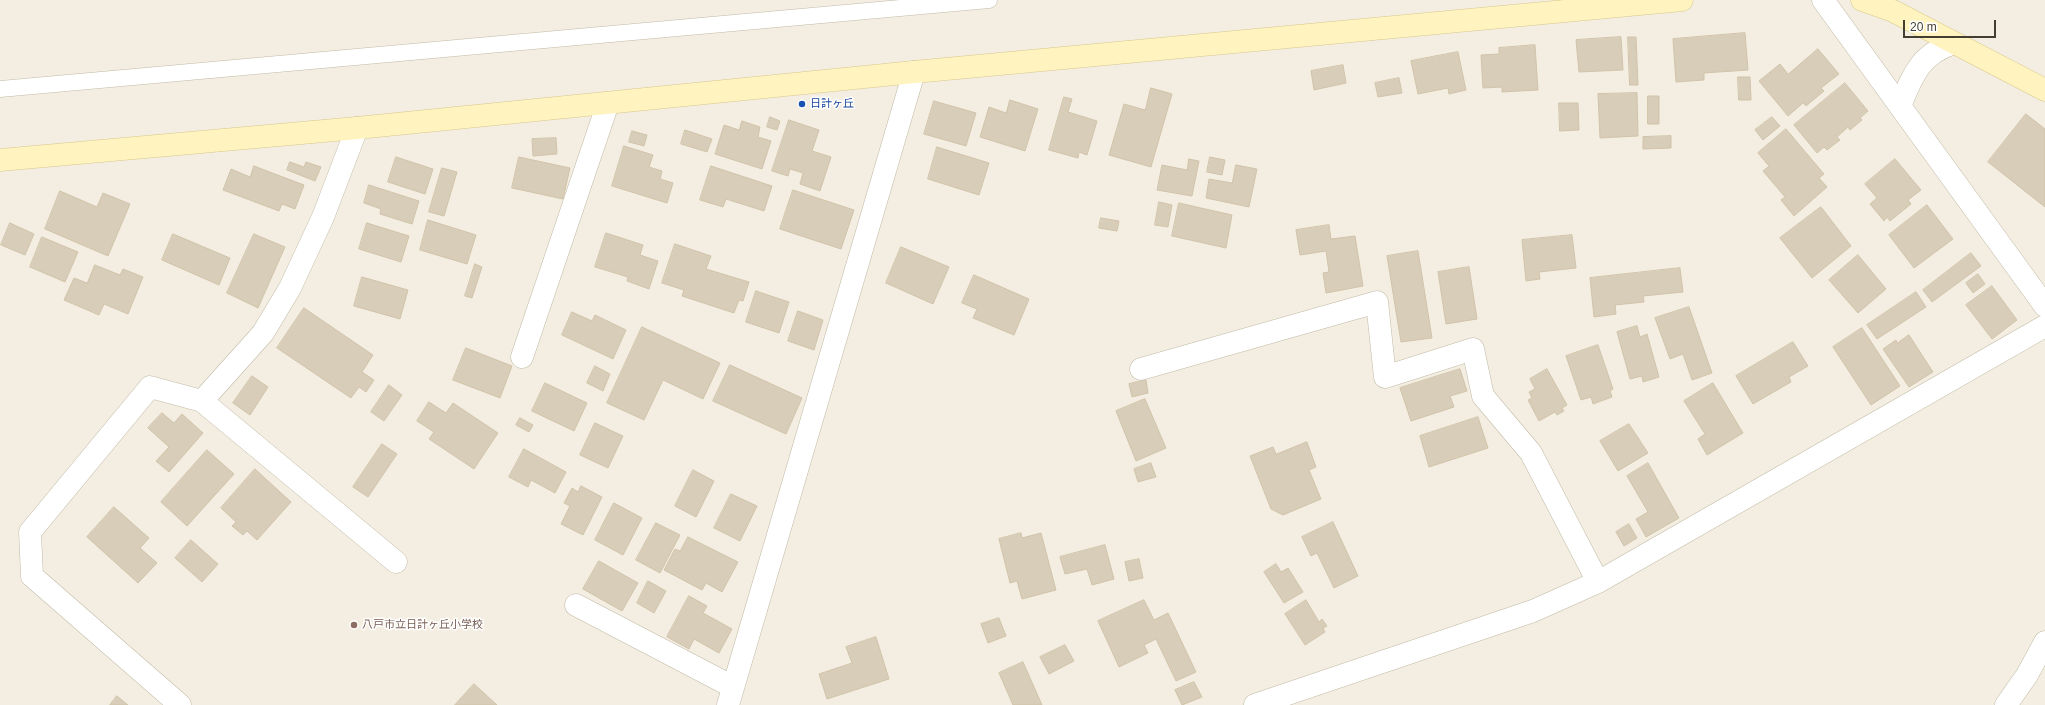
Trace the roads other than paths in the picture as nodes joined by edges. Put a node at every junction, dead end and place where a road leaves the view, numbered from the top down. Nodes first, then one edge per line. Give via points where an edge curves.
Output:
1 (989, 0) edge
2 (1682, 0) edge
3 (1823, 0) edge
4 (1862, 0) edge
5 (1954, 43) junction
6 (914, 72) junction
7 (0, 90) edge
8 (2045, 90) edge
9 (608, 103) junction
10 (1900, 106) junction
11 (357, 128) junction
12 (0, 160) edge
13 (2045, 306) edge
14 (2045, 326) edge
15 (522, 357) dead end
16 (1141, 369) dead end
17 (202, 401) junction
18 (396, 562) dead end
19 (1598, 582) junction
20 (576, 605) dead end
21 (2045, 642) edge
22 (731, 696) edge
23 (180, 705) edge
24 (1255, 705) edge
25 (2006, 705) edge

1 - 7 lane
2 - 6 street
3 - 10 street
4 - 5 street via 1893,11
5 - 8 street
5 - 10 street via 1939,48 1927,56 1910,82
6 - 9 street
6 - 22 street
9 - 11 street
9 - 15 street
10 - 13 street
11 - 12 street
11 - 17 street via 290,288 263,333
14 - 19 street
16 - 19 street via 1377,302 1385,377 1473,350 1483,396 1531,453
17 - 18 street
17 - 23 street via 150,387 30,532 32,576
19 - 24 street via 1532,611
20 - 22 street
21 - 25 street via 2027,675

